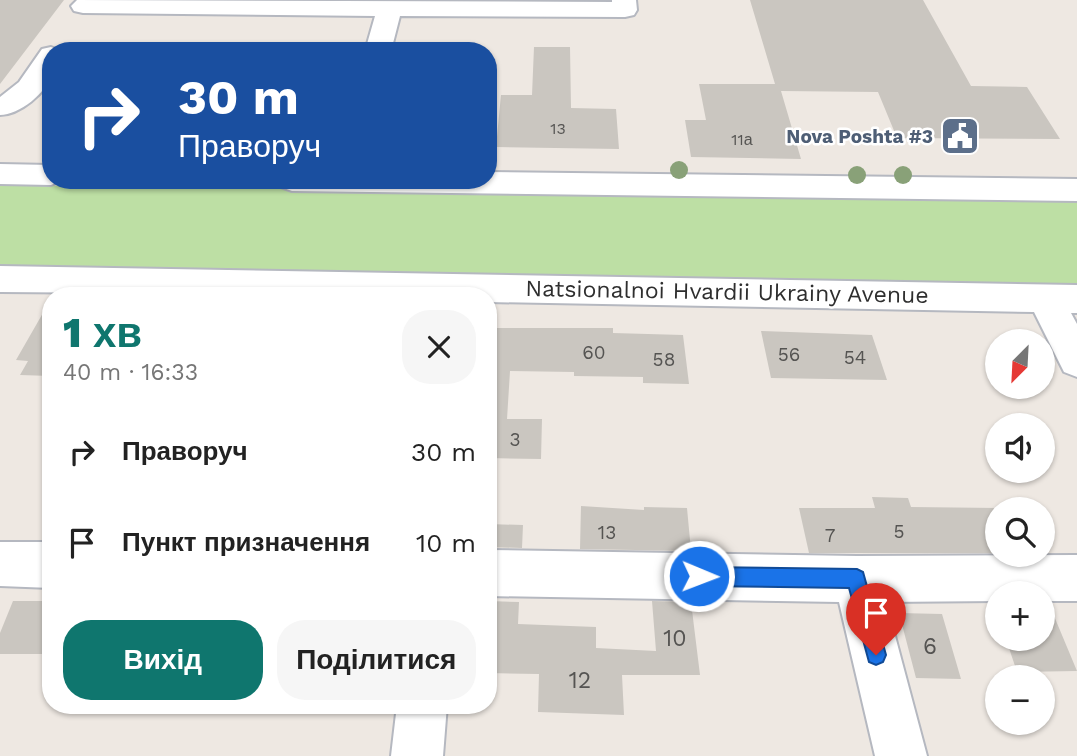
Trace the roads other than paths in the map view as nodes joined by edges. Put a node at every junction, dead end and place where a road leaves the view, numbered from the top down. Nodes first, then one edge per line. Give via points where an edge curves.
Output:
1 (624, 0) edge
2 (85, 3) edge
3 (390, 8) junction
4 (59, 42) edge
5 (381, 42) edge
6 (40, 88) edge
7 (0, 106) edge
8 (0, 174) edge
9 (42, 175) edge
10 (497, 183) edge
11 (1077, 190) edge
12 (0, 279) edge
13 (288, 287) edge
14 (497, 292) edge
15 (1061, 299) edge
16 (1077, 361) edge
17 (42, 566) edge
18 (2, 568) edge
19 (497, 573) edge
20 (1077, 578) edge
21 (857, 579) junction
22 (421, 714) edge
23 (418, 756) edge
24 (901, 756) edge

1 - 3 street via 625,10
2 - 3 street
2 - 4 street
3 - 5 street
6 - 7 street
8 - 9 street
10 - 11 street
12 - 13 street, Natsionalnoi Hvardii Ukrainy Avenue
14 - 15 street, Natsionalnoi Hvardii Ukrainy Avenue
15 - 16 street
17 - 18 street
19 - 21 street
20 - 21 street
21 - 24 street
22 - 23 street

